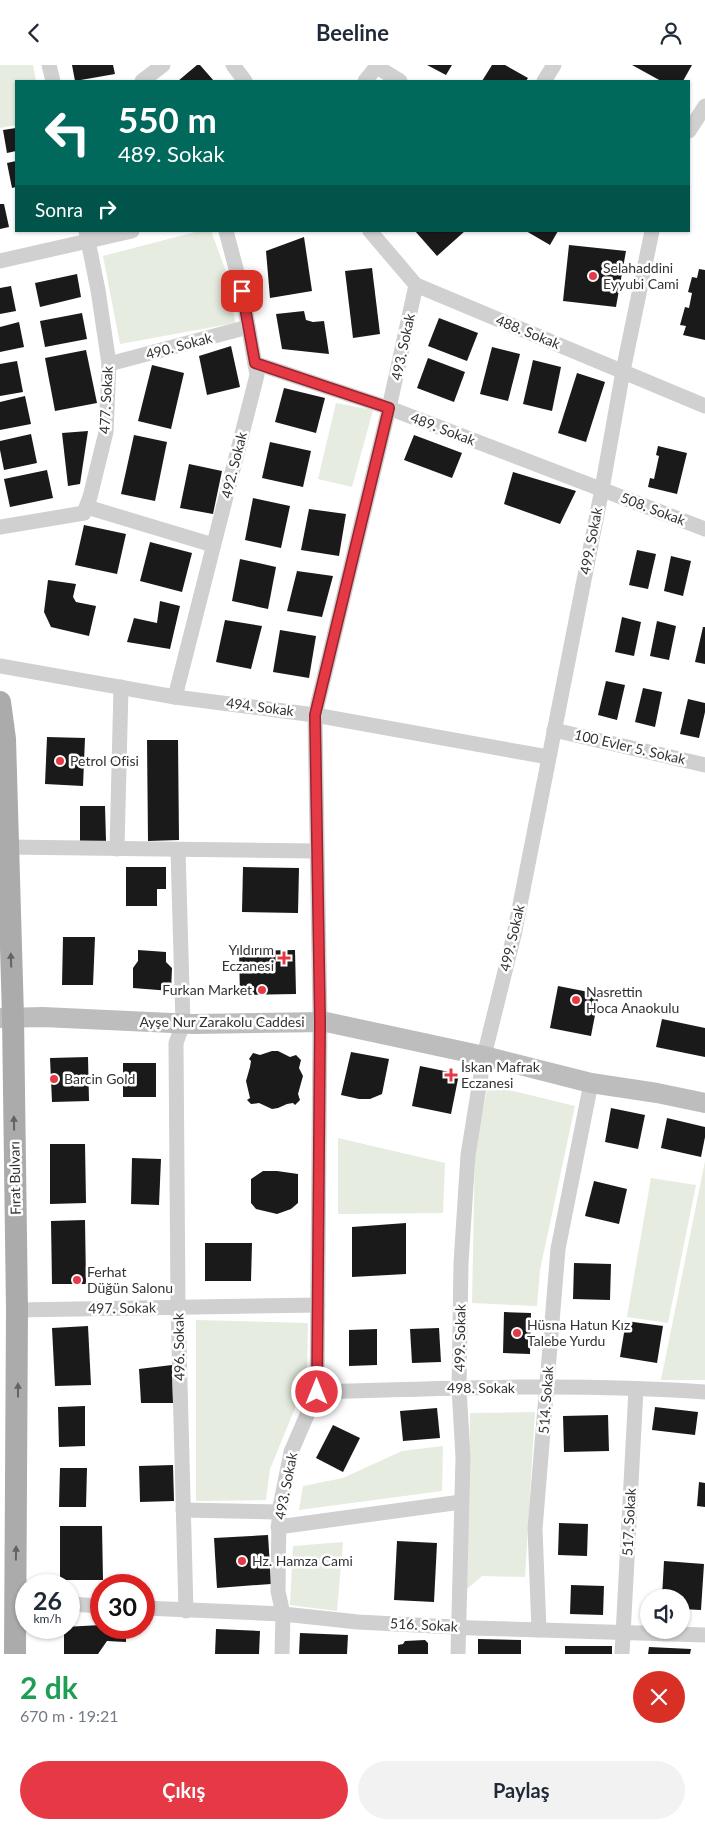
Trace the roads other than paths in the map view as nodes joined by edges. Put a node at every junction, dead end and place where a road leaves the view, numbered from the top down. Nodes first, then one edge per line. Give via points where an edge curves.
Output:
1 (49, 65) edge
2 (163, 65) edge
3 (232, 65) edge
4 (554, 65) edge
5 (378, 66) edge
6 (53, 80) edge
7 (143, 80) edge
8 (244, 80) edge
9 (366, 80) edge
10 (399, 80) edge
11 (545, 80) edge
12 (705, 106) edge
13 (690, 129) edge
14 (123, 232) edge
15 (226, 232) edge
16 (371, 232) edge
17 (651, 232) edge
18 (87, 236) edge
19 (0, 261) edge
20 (416, 285) junction
21 (248, 327) junction
22 (255, 363) junction
23 (109, 364) junction
24 (623, 371) junction
25 (705, 406) edge
26 (389, 408) junction
27 (602, 489) junction
28 (87, 507) junction
29 (0, 527) edge
30 (705, 529) edge
31 (213, 545) junction
32 (0, 666) edge
33 (121, 687) junction
34 (175, 697) junction
35 (0, 702) edge
36 (315, 715) junction
37 (554, 730) junction
38 (548, 757) junction
39 (705, 765) edge
40 (7, 847) junction
41 (116, 849) junction
42 (178, 850) junction
43 (316, 851) junction
44 (6, 1017) edge
45 (320, 1022) junction
46 (183, 1023) junction
47 (484, 1056) junction
48 (591, 1083) junction
49 (705, 1103) edge
50 (318, 1305) junction
51 (178, 1307) junction
52 (17, 1310) junction
53 (459, 1388) junction
54 (547, 1388) junction
55 (636, 1389) junction
56 (317, 1392) junction
57 (705, 1392) edge
58 (461, 1502) junction
59 (183, 1510) junction
60 (279, 1520) junction
61 (21, 1574) edge
62 (155, 1609) edge
63 (186, 1611) junction
64 (283, 1614) junction
65 (459, 1627) junction
66 (539, 1630) junction
67 (624, 1632) junction
68 (705, 1635) edge
69 (17, 1639) edge
70 (15, 1654) edge
71 (282, 1654) edge
72 (458, 1654) edge
73 (622, 1654) edge

1 - 6 street
2 - 7 street
3 - 8 street
4 - 11 street
5 - 9 street
5 - 10 street
12 - 13 street
14 - 18 street
15 - 21 street, 492. Sokak
16 - 20 street, 488. Sokak
17 - 24 street, 499. Sokak
18 - 19 street
18 - 23 street, 477. Sokak
20 - 24 street, 488. Sokak
20 - 26 street, 493. Sokak
21 - 22 street, 492. Sokak
21 - 23 street, 490. Sokak
22 - 26 street, 489. Sokak
22 - 31 street, 492. Sokak via 257,375
23 - 28 street, 477. Sokak via 106,432
24 - 25 street, 488. Sokak
24 - 27 street, 499. Sokak
26 - 27 street, 489. Sokak
26 - 36 street, 493. Sokak
27 - 30 street, 508. Sokak
27 - 37 street, 499. Sokak
28 - 29 street via 84,513
28 - 31 street
31 - 34 street, 492. Sokak
32 - 33 street, 494. Sokak
33 - 34 street, 494. Sokak
33 - 41 street
34 - 36 street, 494. Sokak
35 - 40 main road, Fırat Bulvarı via 5,739
36 - 38 street, 494. Sokak
36 - 43 street, 493. Sokak
37 - 38 street, 499. Sokak
37 - 39 street, 100 Evler 5. Sokak
38 - 47 street, 499. Sokak via 514,935
40 - 41 street
44 -> 40 main road, Fırat Bulvarı
41 - 42 street
42 - 43 street
42 - 46 street, 496. Sokak
43 - 45 street, 493. Sokak
44 - 46 street, Ayşe Nur Zarakolu Caddesi
52 -> 44 main road, Fırat Bulvarı
45 - 46 street, Ayşe Nur Zarakolu Caddesi
45 - 47 street, Ayşe Nur Zarakolu Caddesi
45 - 50 street, 493. Sokak
46 - 51 street, 496. Sokak via 176,1043
47 - 48 street, Ayşe Nur Zarakolu Caddesi
47 - 53 street, 499. Sokak via 468,1165 461,1263
48 - 49 street, Ayşe Nur Zarakolu Caddesi
48 - 54 street, 514. Sokak via 558,1249
50 - 51 street, 497. Sokak
50 - 56 street, 493. Sokak
51 - 52 street, 497. Sokak
51 - 59 street, 496. Sokak
61 -> 52 main road, Fırat Bulvarı
53 - 54 street, 498. Sokak
53 - 56 street, 498. Sokak
53 - 58 street, 499. Sokak via 463,1457
54 - 55 street, 498. Sokak
54 - 66 street, 514. Sokak via 535,1529
55 - 57 street, 498. Sokak
55 - 67 street, 517. Sokak
56 - 60 street, 493. Sokak via 291,1453
58 - 60 street
58 - 65 street, 499. Sokak
59 - 60 street
59 - 63 street, 496. Sokak
60 - 64 street, 493. Sokak via 278,1591
62 - 63 street, 516. Sokak
63 - 64 street, 516. Sokak
64 - 65 street, 516. Sokak
64 - 71 street, 493. Sokak
65 - 66 street, 516. Sokak
65 - 72 street, 499. Sokak
66 - 67 street, 516. Sokak
67 - 68 street, 516. Sokak
67 - 73 street, 517. Sokak
69 - 70 main road, Fırat Bulvarı

